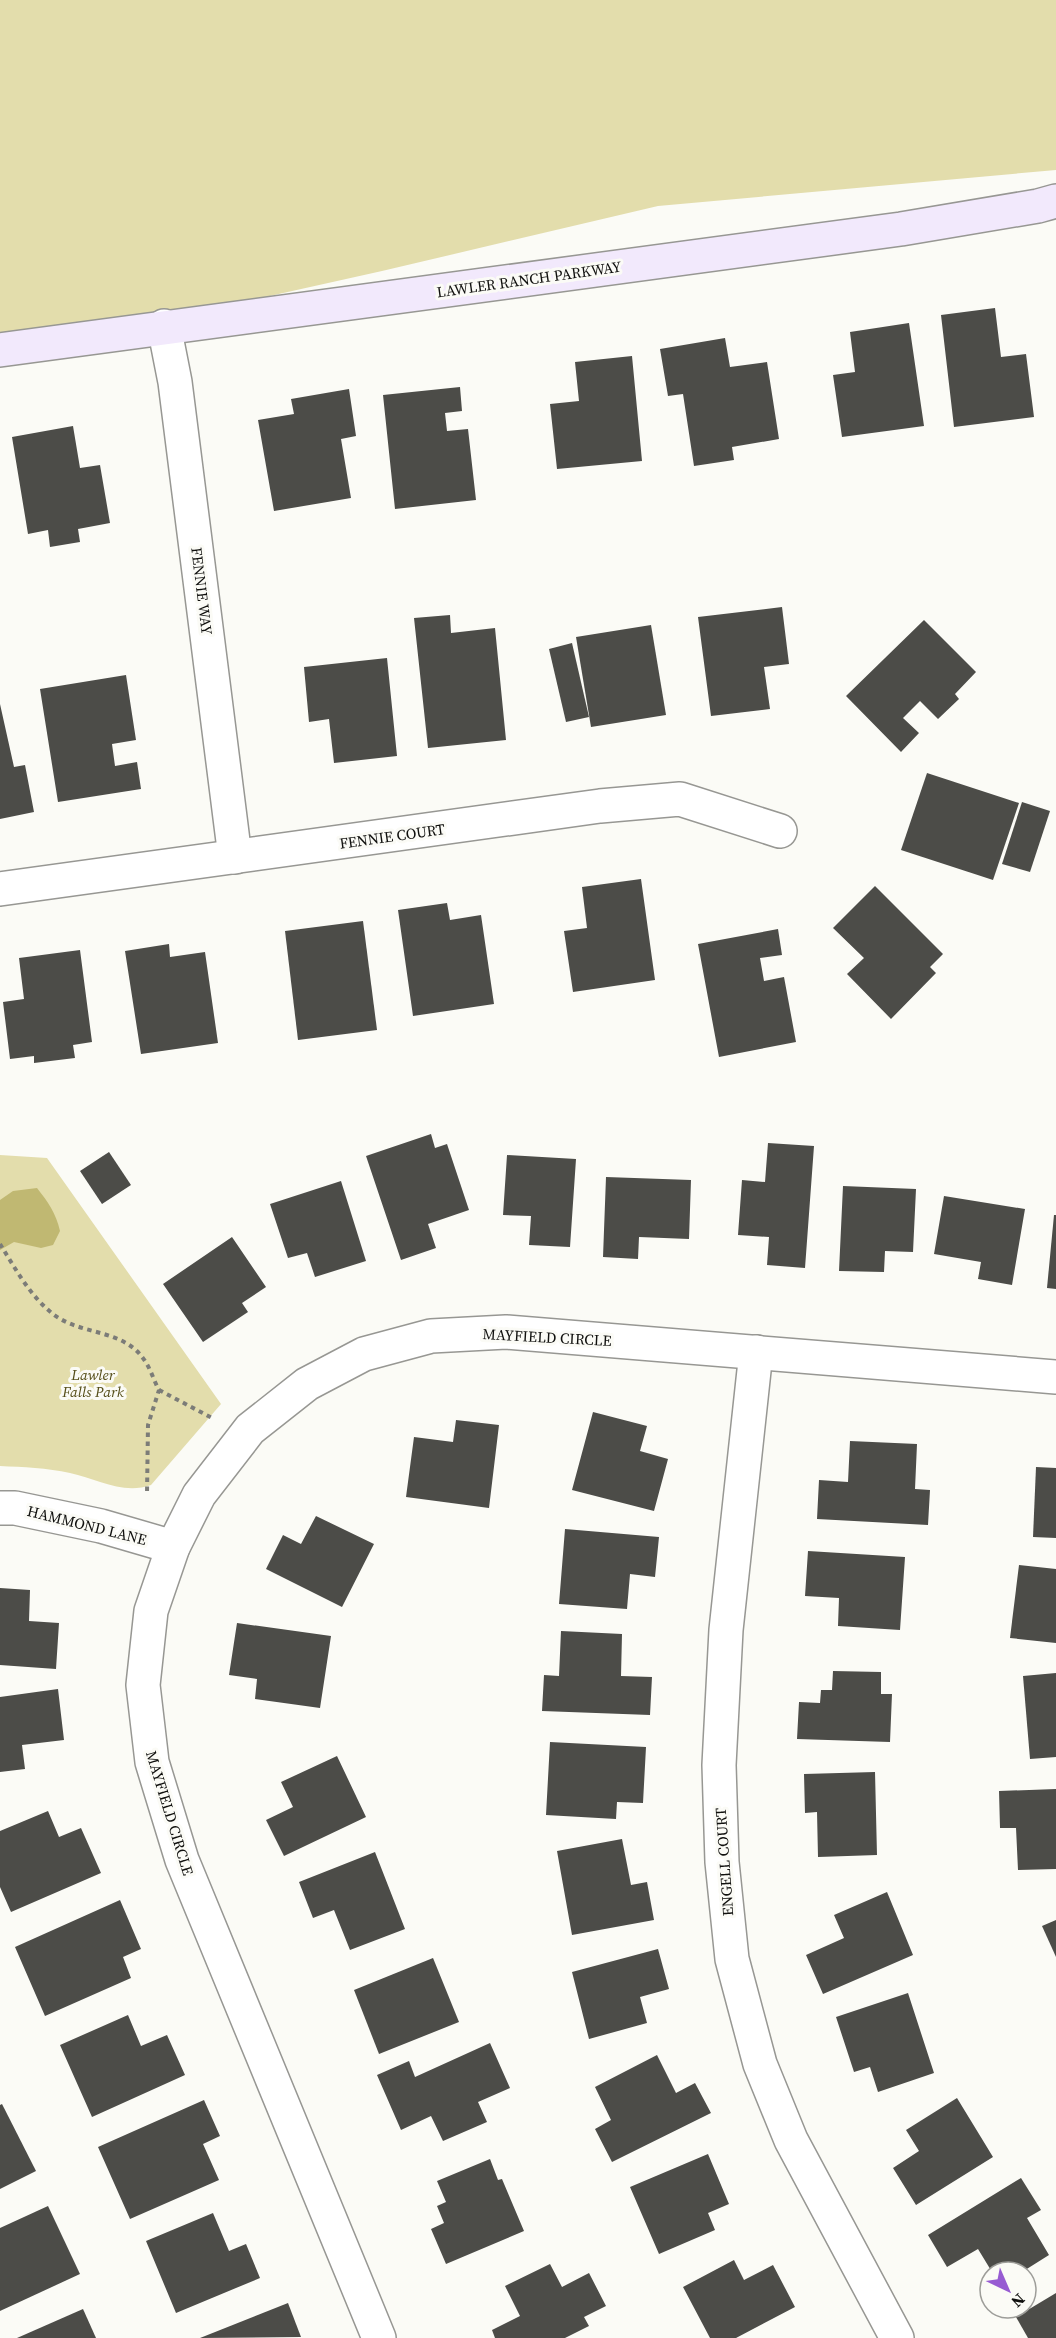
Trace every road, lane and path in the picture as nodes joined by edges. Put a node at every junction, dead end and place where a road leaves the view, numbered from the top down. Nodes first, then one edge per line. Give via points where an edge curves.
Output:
1 (1056, 201) edge
2 (164, 326) junction
3 (0, 350) edge
4 (780, 831) dead end
5 (235, 856) junction
6 (0, 890) edge
7 (1, 1246) edge
8 (756, 1352) junction
9 (1056, 1377) edge
10 (159, 1390) junction
11 (217, 1420) dead end
12 (147, 1494) dead end
13 (0, 1508) edge
14 (172, 1547) junction
15 (379, 2338) edge
16 (897, 2338) edge

1 - 2 street, LAWLER RANCH PARKWAY via 889,231
2 - 3 street, LAWLER RANCH PARKWAY
2 - 5 street, FENNIE WAY via 175,382
4 - 5 street, FENNIE COURT via 681,799 600,806
5 - 6 street, FENNIE COURT
7 - 10 path via 35,1298 47,1309 70,1325 112,1336 132,1347 145,1360
8 - 9 street, MAYFIELD CIRCLE
8 - 14 street, MAYFIELD CIRCLE via 506,1332 431,1336 364,1354 307,1384 250,1429 199,1495
8 - 16 street, ENGELL COURT via 726,1630 719,1765 722,1862 732,1959 760,2064 791,2140
10 - 11 path
10 - 12 path via 148,1425
13 - 14 street, HAMMOND LANE via 101,1526
14 - 15 street, MAYFIELD CIRCLE via 151,1611 143,1684 152,1762 182,1860

